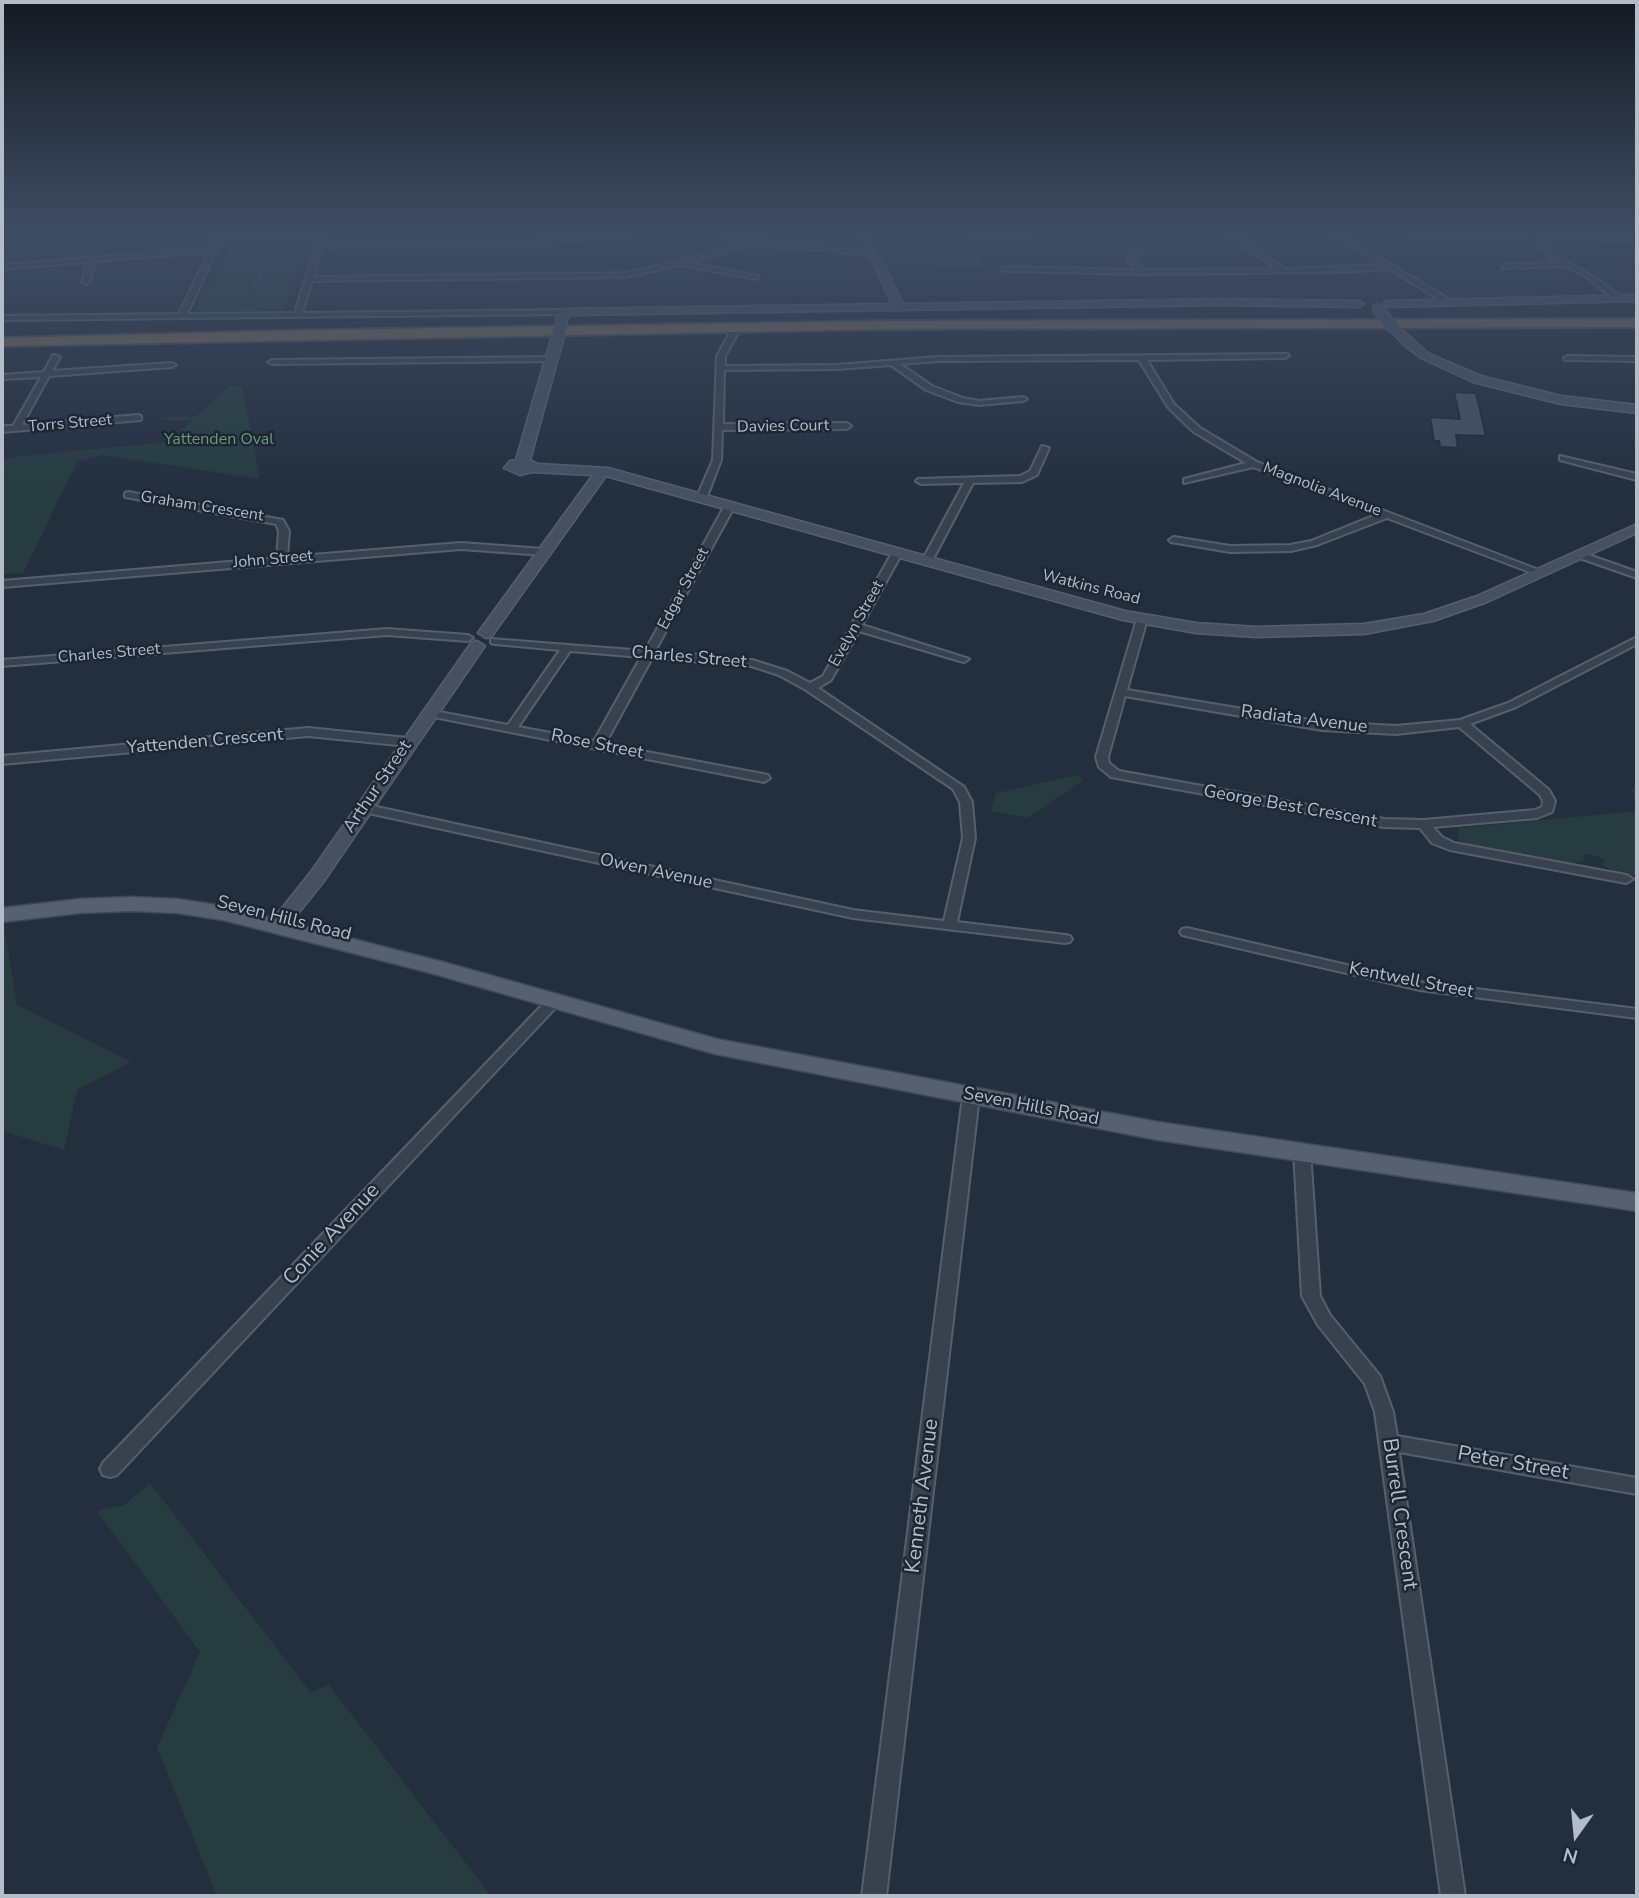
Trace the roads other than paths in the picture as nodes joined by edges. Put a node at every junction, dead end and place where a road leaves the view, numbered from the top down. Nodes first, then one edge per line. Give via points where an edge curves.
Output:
1 (562, 321) edge
2 (820, 321) edge
3 (1391, 321) edge
4 (1637, 323) edge
5 (2, 324) edge
6 (530, 326) junction
7 (2, 331) edge
8 (496, 331) junction
9 (734, 333) dead end
10 (2, 342) edge
11 (2, 348) edge
12 (1142, 356) junction
13 (1285, 356) dead end
14 (56, 357) dead end
15 (1568, 358) dead end
16 (550, 359) junction
17 (1637, 359) edge
18 (272, 362) dead end
19 (894, 363) junction
20 (172, 365) dead end
21 (721, 368) junction
22 (46, 374) junction
23 (2, 377) edge
24 (1023, 399) dead end
25 (1637, 409) edge
26 (138, 418) dead end
27 (847, 426) dead end
28 (16, 428) junction
29 (719, 428) junction
30 (2, 429) edge
31 (1045, 448) dead end
32 (1563, 458) dead end
33 (1254, 464) junction
34 (603, 471) junction
35 (1637, 477) edge
36 (921, 481) dead end
37 (1187, 481) dead end
38 (969, 482) junction
39 (128, 495) dead end
40 (701, 499) junction
41 (729, 507) junction
42 (1385, 515) junction
43 (1637, 528) edge
44 (1174, 540) dead end
45 (544, 552) junction
46 (897, 553) junction
47 (1580, 555) junction
48 (282, 559) junction
49 (927, 561) junction
50 (1539, 572) junction
51 (1637, 575) edge
52 (2, 584) edge
53 (1142, 619) junction
54 (856, 627) junction
55 (482, 640) junction
56 (1637, 640) edge
57 (567, 647) junction
58 (650, 653) junction
59 (964, 659) dead end
60 (2, 663) edge
61 (810, 688) junction
62 (1121, 692) junction
63 (429, 713) junction
64 (1462, 723) junction
65 (511, 729) junction
66 (408, 743) junction
67 (598, 745) junction
68 (2, 760) edge
69 (764, 778) dead end
70 (363, 808) junction
71 (1424, 824) junction
72 (1626, 879) dead end
73 (2, 907) edge
74 (2, 915) edge
75 (281, 922) junction
76 (950, 925) junction
77 (1187, 932) dead end
78 (1065, 939) dead end
79 (554, 1001) junction
80 (1637, 1014) edge
81 (971, 1096) junction
82 (1302, 1152) junction
83 (1637, 1202) edge
84 (1389, 1442) junction
85 (110, 1469) dead end
86 (1637, 1486) edge
87 (874, 1896) edge
88 (1453, 1896) edge

1 - 16 street, Watkins Road, bridge
2 - 6 highway
3 - 25 street, bridge via 1425,356 1477,379 1552,398
4 - 8 highway
5 - 6 highway
6 - 7 highway
8 - 10 highway
8 - 11 highway
9 - 21 street via 721,356
12 - 13 street
12 - 19 street
12 - 33 street, Magnolia Avenue via 1182,416
14 - 22 street
15 - 17 street
16 - 18 street
16 - 34 street, Watkins Road via 527,466
19 - 21 street
19 - 24 street via 929,388 961,400
20 - 22 street
21 - 29 street
22 - 23 street
22 - 28 street
26 - 28 street, Torrs Street
27 - 29 street, Davies Court
28 - 30 street, Torrs Street
29 - 40 street via 717,460
31 - 38 street via 1029,477
32 - 35 street
33 - 37 street
33 - 42 street, Magnolia Avenue
34 - 40 street, Watkins Road
34 - 45 street, Arthur Street
36 - 38 street
38 - 49 street
39 - 48 street, Graham Crescent via 280,522 284,531
40 - 41 street, Watkins Road
41 - 46 street, Watkins Road
41 - 58 street, Edgar Street
42 - 44 street via 1291,548 1230,549
42 - 50 street, Magnolia Avenue
43 - 47 street, Watkins Road
45 - 48 street, John Street via 461,546
45 - 55 street, Arthur Street
46 - 49 street, Watkins Road
46 - 54 street, Evelyn Street
47 - 50 street, Watkins Road
47 - 51 street
48 - 52 street, John Street
49 - 53 street, Watkins Road
50 - 53 street, Watkins Road via 1454,610 1364,629 1256,632
53 - 62 street, George Best Crescent
54 - 59 street
54 - 61 street, Evelyn Street via 827,678
55 - 57 street, Charles Street
55 - 60 street, Charles Street via 387,632
55 - 63 street, Arthur Street
56 - 64 street, Radiata Avenue via 1512,705
57 - 58 street, Charles Street
57 - 65 street
58 - 61 street, Charles Street via 752,663
58 - 67 street, Edgar Street
61 - 76 street, Charles Street via 958,787 966,802 969,838
62 - 64 street, Radiata Avenue via 1322,726 1396,730
62 - 71 street, George Best Crescent via 1102,757 1115,774 1357,821
63 - 65 street, Rose Street
63 - 66 street, Arthur Street
64 - 71 street, George Best Crescent via 1545,793 1548,808 1537,814
65 - 67 street, Rose Street
66 - 68 street, Yattenden Crescent via 308,732
66 - 70 street, Arthur Street
67 - 69 street, Rose Street
70 - 75 street, Arthur Street
70 - 76 street, Owen Avenue via 816,907
71 - 72 street via 1437,840 1450,846
73 - 75 main road, Seven Hills Road via 142,895 223,901
74 - 75 main road, Seven Hills Road via 80,906 166,906
75 - 79 main road, Seven Hills Road
76 - 78 street, Owen Avenue
77 - 80 street, Kentwell Street via 1420,986
79 - 81 main road, Seven Hills Road via 715,1045
79 - 85 street, Conie Avenue
81 - 82 main road, Seven Hills Road
81 - 87 street, Kenneth Avenue
82 - 83 main road, Seven Hills Road
82 - 84 street, Burrell Crescent via 1311,1296 1377,1390
84 - 86 street, Peter Street
84 - 88 street, Burrell Crescent

